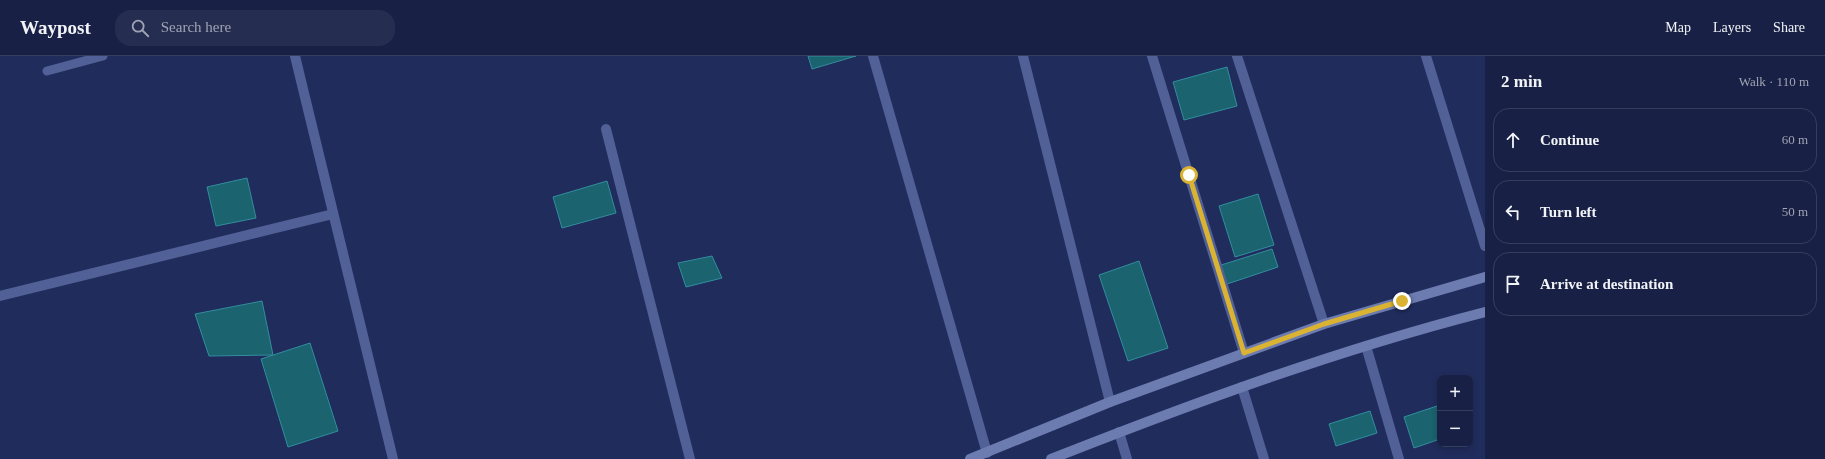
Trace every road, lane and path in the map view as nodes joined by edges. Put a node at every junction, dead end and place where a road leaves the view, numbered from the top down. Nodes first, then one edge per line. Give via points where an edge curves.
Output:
1 (103, 56) edge
2 (295, 56) edge
3 (873, 56) edge
4 (1023, 56) edge
5 (1152, 56) edge
6 (1237, 56) edge
7 (1426, 56) edge
8 (47, 71) dead end
9 (606, 129) dead end
10 (333, 214) junction
11 (1485, 246) edge
12 (1485, 277) edge
13 (0, 296) edge
14 (1485, 312) edge
15 (1324, 324) junction
16 (1366, 346) junction
17 (1244, 353) junction
18 (1242, 387) junction
19 (1110, 402) junction
20 (1120, 432) junction
21 (988, 453) junction
22 (393, 459) edge
23 (690, 459) edge
24 (970, 459) edge
25 (1051, 459) edge
26 (1127, 459) edge
27 (1264, 459) edge
28 (1399, 459) edge

1 - 8 lane
2 - 10 street
3 - 21 street
4 - 19 street
5 - 17 street
6 - 15 street
7 - 11 street
9 - 23 street
10 - 13 street
10 - 22 street
12 - 15 main road
14 - 16 main road
15 - 17 main road
16 - 18 main road
16 - 28 street
17 - 19 main road
18 - 20 main road
18 - 27 street
19 - 21 main road
20 - 25 main road
20 - 26 street
21 - 24 main road

